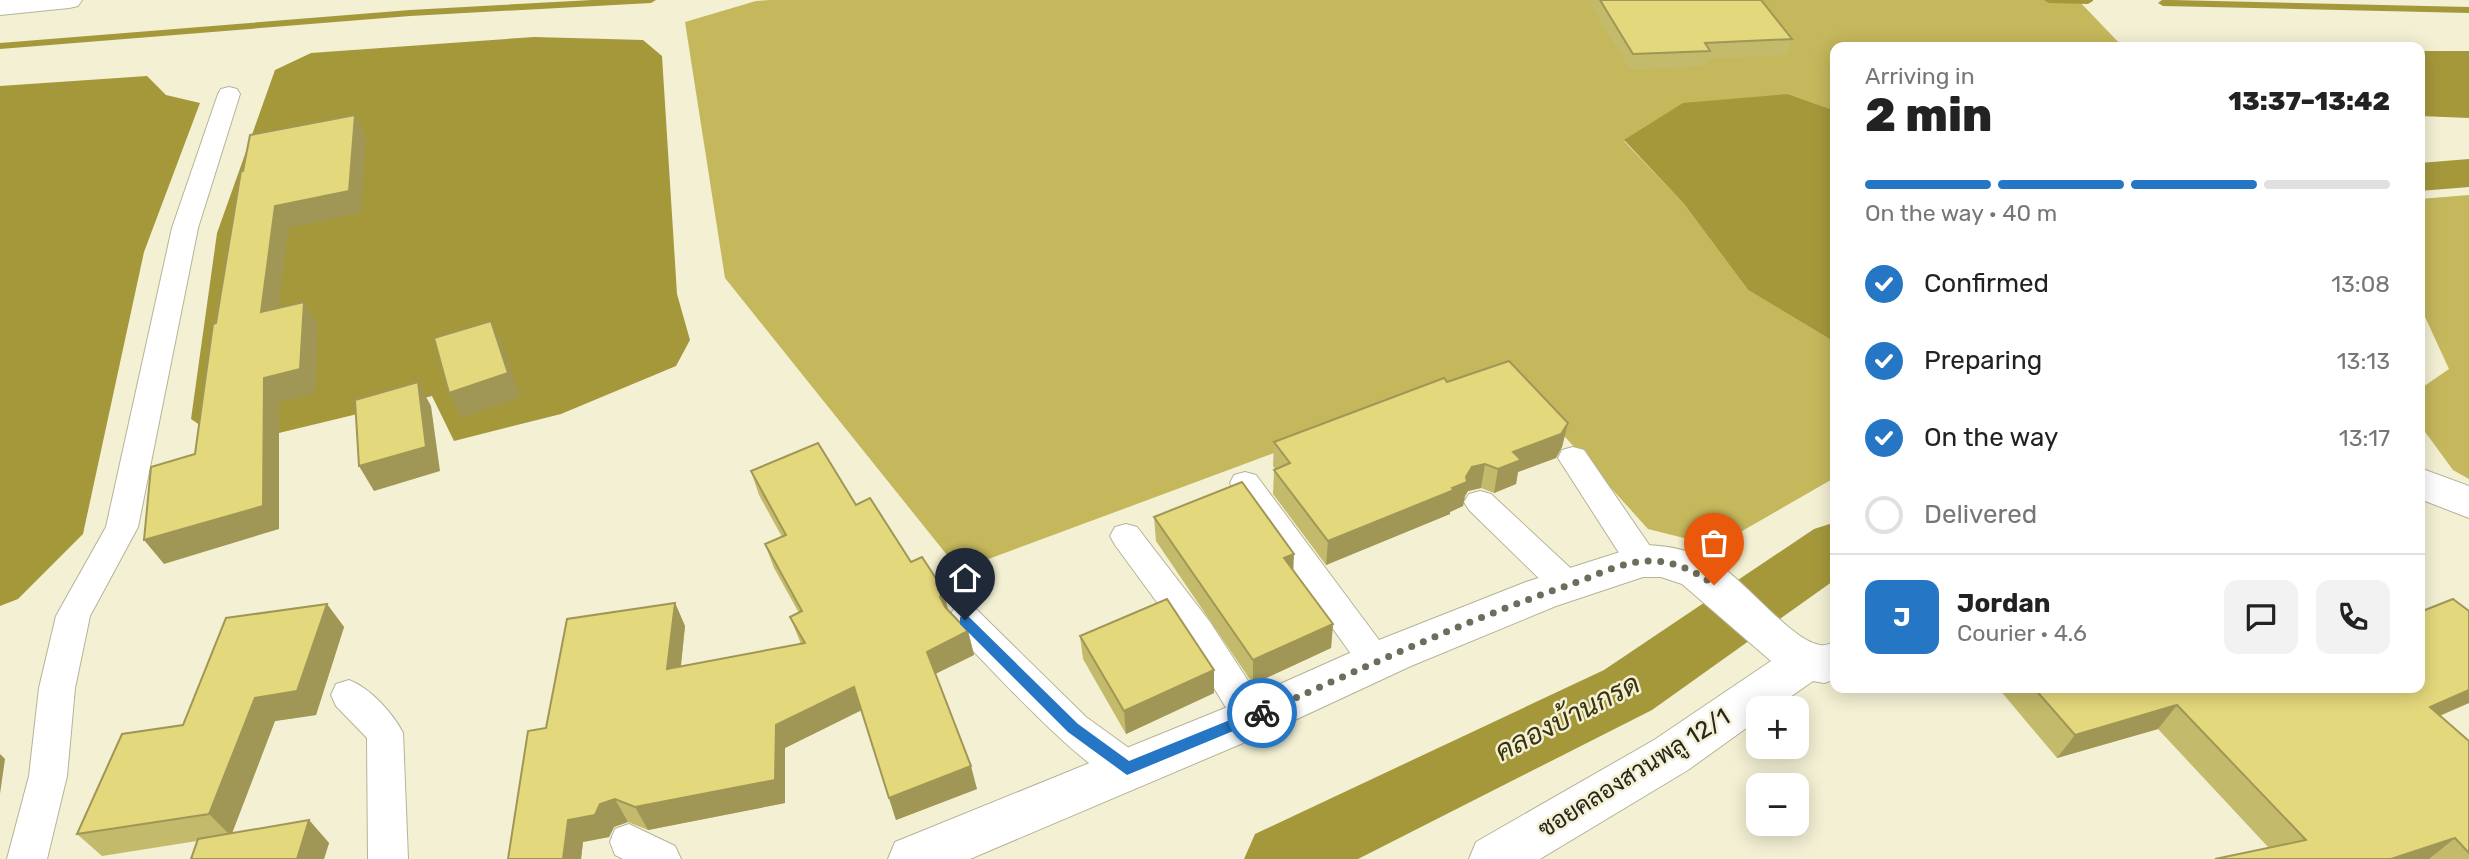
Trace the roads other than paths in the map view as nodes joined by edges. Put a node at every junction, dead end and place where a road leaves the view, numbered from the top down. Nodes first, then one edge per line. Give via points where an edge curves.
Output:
1 (69, 0) edge
2 (0, 7) edge
3 (229, 94) dead end
4 (1573, 458) dead end
5 (1245, 483) edge
6 (2425, 484) edge
7 (1480, 502) dead end
8 (2469, 503) edge
9 (1126, 536) dead end
10 (1642, 561) junction
11 (1567, 585) junction
12 (965, 620) dead end
13 (1806, 654) edge
14 (1376, 662) junction
15 (349, 695) dead end
16 (1252, 718) junction
17 (1127, 768) junction
18 (27, 859) edge
19 (388, 859) edge
20 (913, 859) edge
21 (1494, 859) edge

1 - 2 street
3 - 18 lane via 185,228 121,527 73,616 57,688 48,776
4 - 10 lane
5 - 14 lane
6 - 8 street
7 - 11 lane
9 - 16 lane via 1198,632
10 - 11 street
10 - 13 street via 1661,561 1697,572
11 - 14 street
12 - 17 lane via 1073,728
13 - 21 street, ซอยคลองสวนพลู 12/1 via 1671,755
14 - 16 street
15 - 19 lane via 385,733
16 - 17 street
17 - 20 street

